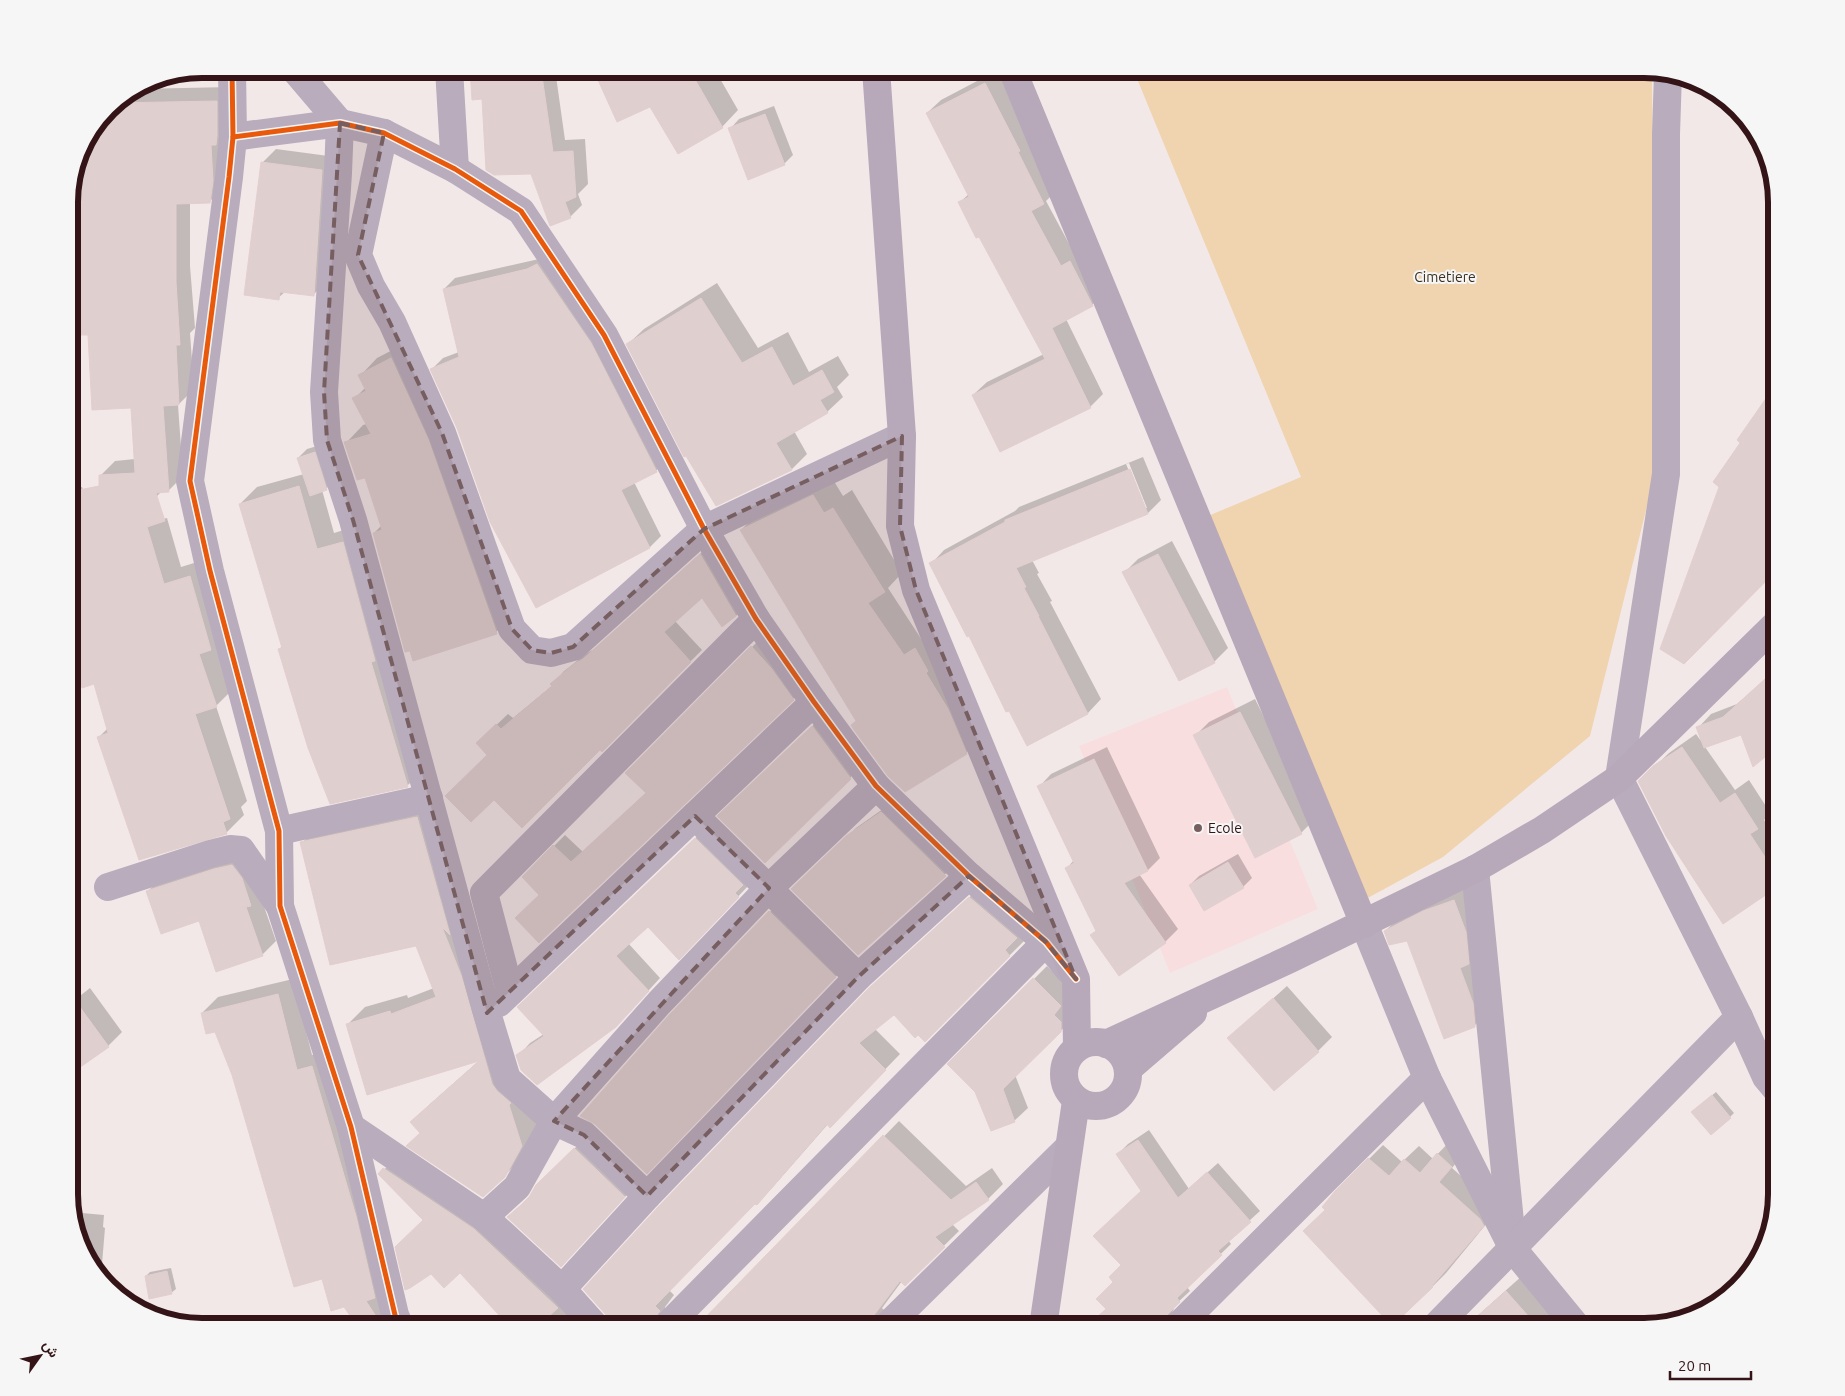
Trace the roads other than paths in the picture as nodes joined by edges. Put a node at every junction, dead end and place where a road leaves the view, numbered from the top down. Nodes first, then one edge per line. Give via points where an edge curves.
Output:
1 (232, 78) edge
2 (302, 78) edge
3 (450, 78) edge
4 (877, 78) edge
5 (1016, 78) edge
6 (1668, 80) edge
7 (340, 123) junction
8 (384, 133) junction
9 (233, 137) junction
10 (455, 169) junction
11 (902, 436) junction
12 (704, 529) junction
13 (756, 619) junction
14 (1768, 632) edge
15 (814, 702) junction
16 (1619, 778) junction
17 (876, 786) junction
18 (429, 798) junction
19 (695, 816) junction
20 (279, 831) junction
21 (1475, 869) junction
22 (969, 876) junction
23 (108, 887) dead end
24 (769, 888) junction
25 (280, 906) junction
26 (1364, 924) junction
27 (1046, 942) junction
28 (858, 977) junction
29 (1076, 979) junction
30 (1221, 989) junction
31 (510, 992) junction
32 (487, 1014) junction
33 (1739, 1017) junction
34 (1106, 1044) junction
35 (1077, 1048) junction
36 (1128, 1069) junction
37 (1427, 1078) junction
38 (1768, 1079) edge
39 (1076, 1101) junction
40 (554, 1121) junction
41 (351, 1127) junction
42 (1068, 1148) junction
43 (647, 1196) junction
44 (484, 1217) junction
45 (1512, 1249) junction
46 (562, 1289) junction
47 (397, 1318) edge
48 (588, 1318) edge
49 (675, 1318) edge
50 (895, 1318) edge
51 (1044, 1318) edge
52 (1185, 1318) edge
53 (1444, 1318) edge
54 (1570, 1318) edge

1 - 9 street
2 - 7 street
3 - 10 street
4 - 11 main road
5 - 26 main road
6 - 16 street via 1666,474
7 - 8 street
7 - 9 street
7 - 18 street via 324,392 326,440 353,520
8 - 10 street
8 - 12 street via 358,255 442,433 512,629 532,650 551,653 573,647
9 - 20 street via 190,480 210,571
10 - 12 street via 521,211 604,335
11 - 12 street
11 - 29 main road via 900,526 916,590
12 - 13 street
13 - 15 street
13 - 31 street via 484,893
14 - 16 main road
15 - 17 street
15 - 19 street
16 - 21 main road via 1542,830
16 - 33 street
17 - 22 street
17 - 24 street
18 - 20 street
18 - 32 street
19 - 24 street
19 - 31 street
20 - 25 street
21 - 26 main road
21 - 45 street
22 - 27 street
22 - 28 street
23 - 25 street via 210,854 241,850
24 - 28 street
24 - 40 street via 659,1003
25 - 41 street
26 - 30 main road
26 - 37 street
27 - 29 street
27 - 49 street
28 - 43 street
29 - 35 main road
30 - 34 main road
30 - 36 main road
31 - 32 street
32 - 40 street via 508,1079
33 - 38 street
33 - 45 street
34 - 35 main road via 1095,1042
34 - 36 main road via 1124,1058
35 - 39 main road via 1069,1055 1063,1077 1068,1093
36 - 39 main road via 1124,1091 1108,1105 1087,1106
37 - 45 street
37 - 52 street
39 - 42 main road
40 - 43 street via 584,1135
40 - 44 street via 517,1187
41 - 44 street
41 - 47 street
42 - 50 street
42 - 51 main road
43 - 46 street
44 - 46 street
45 - 53 street
45 - 54 street
46 - 48 street

